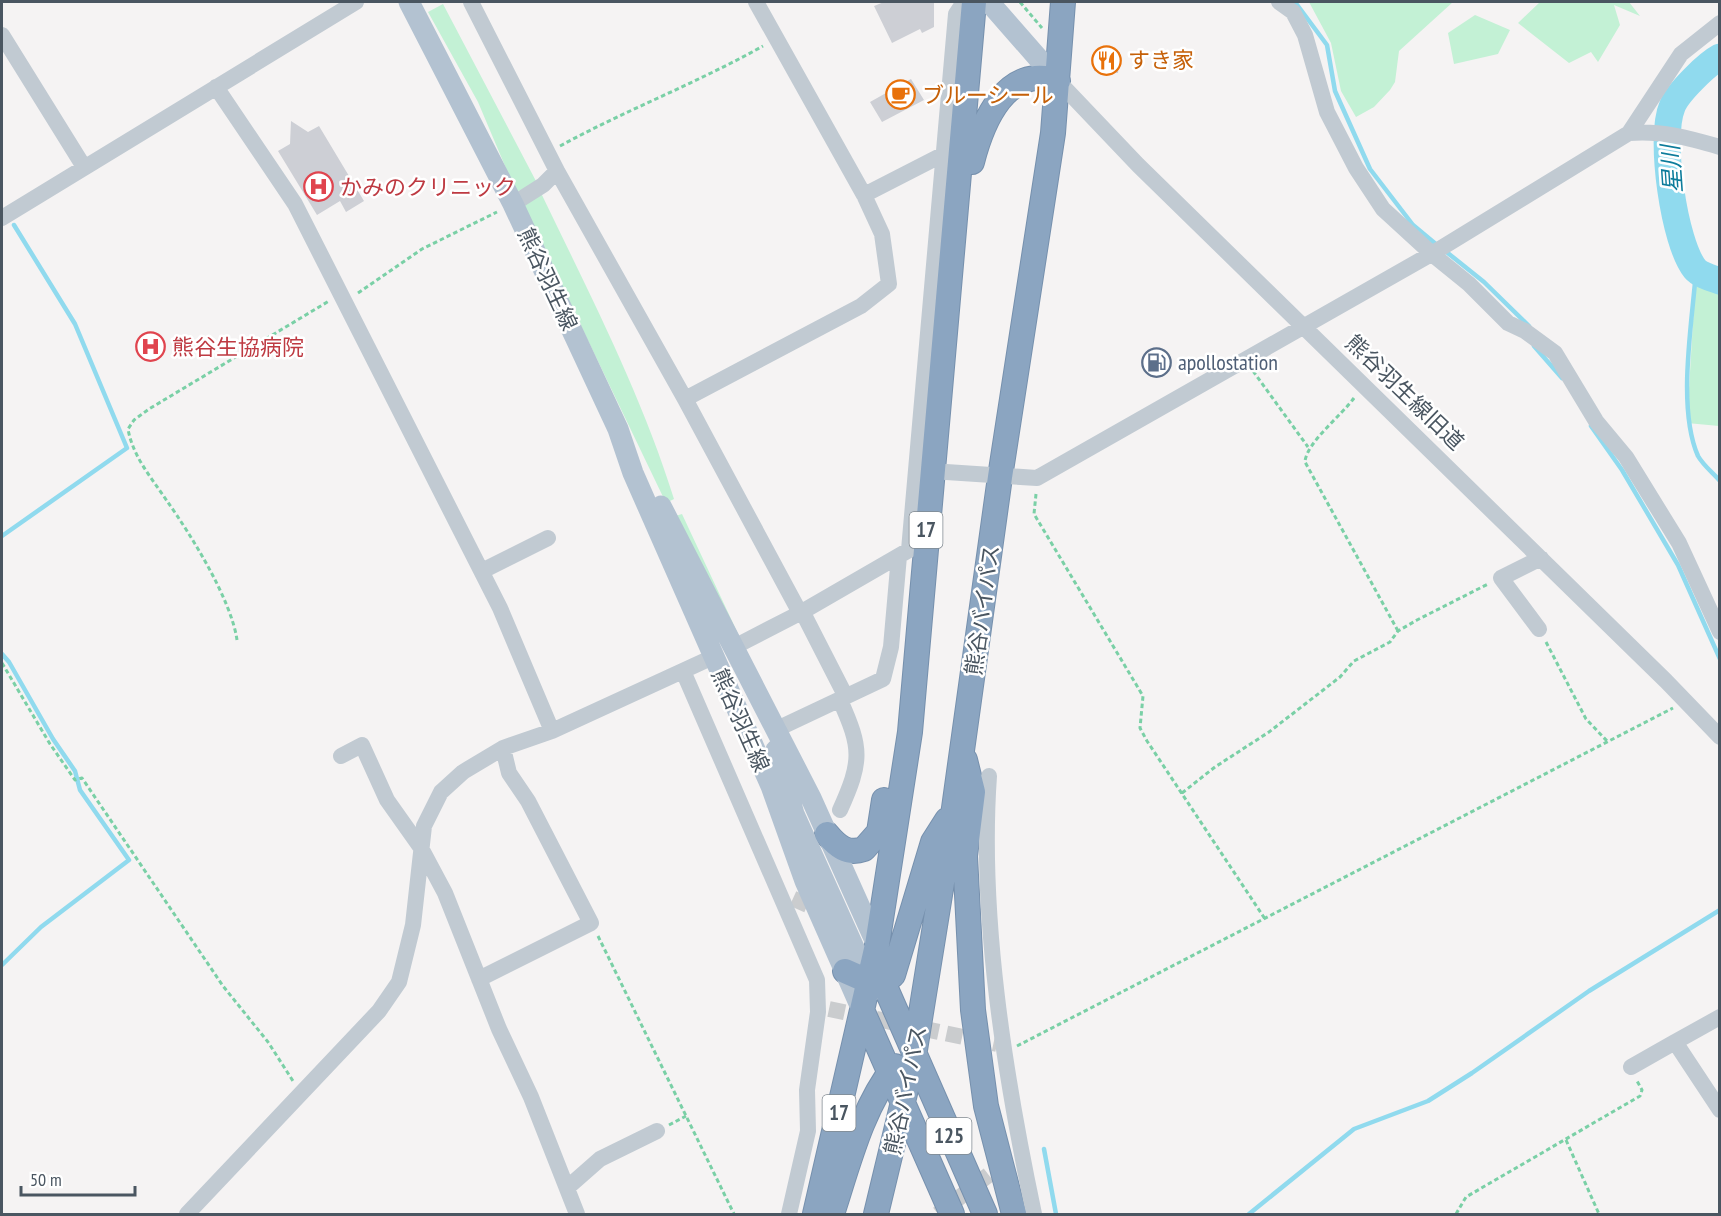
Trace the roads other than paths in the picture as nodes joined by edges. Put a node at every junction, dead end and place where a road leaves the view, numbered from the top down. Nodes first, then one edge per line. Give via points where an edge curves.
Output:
1 (356, 2) edge
2 (409, 2) edge
3 (471, 2) edge
4 (756, 2) edge
5 (964, 2) edge
6 (974, 2) edge
7 (989, 2) edge
8 (1064, 2) edge
9 (1279, 2) edge
10 (1719, 23) edge
11 (2, 35) edge
12 (1058, 81) junction
13 (216, 87) junction
14 (1636, 132) junction
15 (1719, 147) edge
16 (944, 154) junction
17 (84, 167) junction
18 (557, 171) junction
19 (864, 195) junction
20 (513, 204) junction
21 (2, 218) edge
22 (954, 237) junction
23 (1432, 254) junction
24 (1305, 326) junction
25 (685, 399) junction
26 (618, 429) junction
27 (931, 471) junction
28 (1000, 477) junction
29 (548, 538) dead end
30 (899, 556) junction
31 (1541, 558) junction
32 (482, 571) junction
33 (801, 612) junction
34 (1539, 629) road end
35 (1719, 632) edge
36 (734, 647) junction
37 (713, 657) junction
38 (683, 671) junction
39 (843, 698) junction
40 (762, 701) junction
41 (777, 729) junction
42 (552, 731) junction
43 (910, 732) junction
44 (1719, 737) edge
45 (503, 748) junction
46 (962, 749) junction
47 (341, 756) dead end
48 (989, 776) dead end
49 (954, 808) junction
50 (840, 810) dead end
51 (826, 834) junction
52 (421, 848) junction
53 (992, 932) junction
54 (877, 945) junction
55 (845, 971) junction
56 (479, 979) junction
57 (876, 983) junction
58 (862, 1010) junction
59 (1719, 1017) edge
60 (1675, 1042) junction
61 (914, 1056) junction
62 (1631, 1066) road end
63 (889, 1073) junction
64 (902, 1104) junction
65 (1719, 1110) edge
66 (657, 1131) dead end
67 (567, 1188) junction
68 (187, 1215) edge
69 (577, 1215) edge
70 (789, 1215) edge
71 (815, 1215) edge
72 (832, 1215) edge
73 (876, 1215) edge
74 (952, 1215) edge
75 (985, 1215) edge
76 (1014, 1215) edge
77 (1026, 1215) edge
78 (1034, 1215) edge

1 - 13 street
2 - 20 main road, 熊谷羽生線
3 - 18 street
4 - 19 street
5 - 16 street via 956,14
6 - 22 highway, 17
7 - 12 main road
8 - 12 highway, 熊谷バイパス
9 - 23 street via 1293,12 1305,35 1328,112 1356,168 1383,209
10 - 14 street via 1681,54
11 - 17 street
12 - 22 highway via 1040,77 1024,82 994,105 979,134
12 - 24 street, 熊谷羽生線旧道 via 1137,165
12 - 28 highway, 熊谷バイパス
13 - 17 street
13 - 32 street via 296,204
14 - 15 street via 1679,135
14 - 23 street
16 - 19 street
16 - 30 street via 909,550
17 - 21 street
18 - 20 street
18 - 25 street
19 - 25 street via 882,234 889,284 861,306
20 - 26 main road, 熊谷羽生線
22 - 27 highway, 17
23 - 24 street
23 - 35 street via 1508,323 1555,353 1679,543
24 - 28 street via 1037,478
24 - 31 street, 熊谷羽生線旧道
25 - 33 street
26 - 36 main road, 熊谷羽生線
26 - 37 main road, 熊谷羽生線 via 633,474
27 - 28 street
27 - 43 highway, 17
28 - 46 highway, 熊谷バイパス
29 - 32 street
30 - 33 street
30 - 39 street via 891,647 883,679
31 - 34 street via 1501,578
31 - 44 street, 熊谷羽生線旧道
32 - 42 street
33 - 36 street
33 - 39 street
36 - 40 main road, 熊谷羽生線
37 - 38 street
37 - 55 main road, 熊谷羽生線 via 771,786 805,881
38 - 42 street
38 - 70 street via 720,757 746,793 827,978 829,1009
39 - 41 street
39 - 50 street via 858,755 854,780
40 - 41 main road, 熊谷羽生線
40 - 57 main road via 794,814
41 - 51 main road, 熊谷羽生線
42 - 45 street
43 - 51 highway via 889,770 879,832 872,843 864,849 847,851
43 - 54 highway, 17
45 - 52 street via 463,772 441,792 424,826
45 - 56 street via 509,773 528,801 591,923
46 - 49 highway, 熊谷バイパス
46 - 76 highway via 974,792 965,856 973,1010 986,1106
47 - 52 street via 362,745 387,800
48 - 53 street via 986,832
49 - 57 highway via 933,842 893,975
49 - 61 highway, 熊谷バイパス
51 - 54 main road, 熊谷羽生線
52 - 56 street via 445,893
52 - 68 street via 413,924 399,982 378,1011
53 - 77 street via 985,944 988,973 1013,1156
53 - 78 street via 1005,1052
54 - 57 highway, 125
55 - 57 highway
55 - 58 main road, 熊谷羽生線
56 - 67 street
57 - 58 highway, 17
57 - 61 highway, 125
58 - 63 highway, 125
58 - 71 highway, 17
59 - 60 street
60 - 62 street
60 - 65 street
61 - 63 highway
61 - 64 highway, 熊谷バイパス
61 - 75 highway, 125
63 - 64 highway, 125
63 - 72 highway via 853,1151
64 - 73 highway, 熊谷バイパス
64 - 74 highway, 125
66 - 67 street via 600,1159
67 - 69 street

